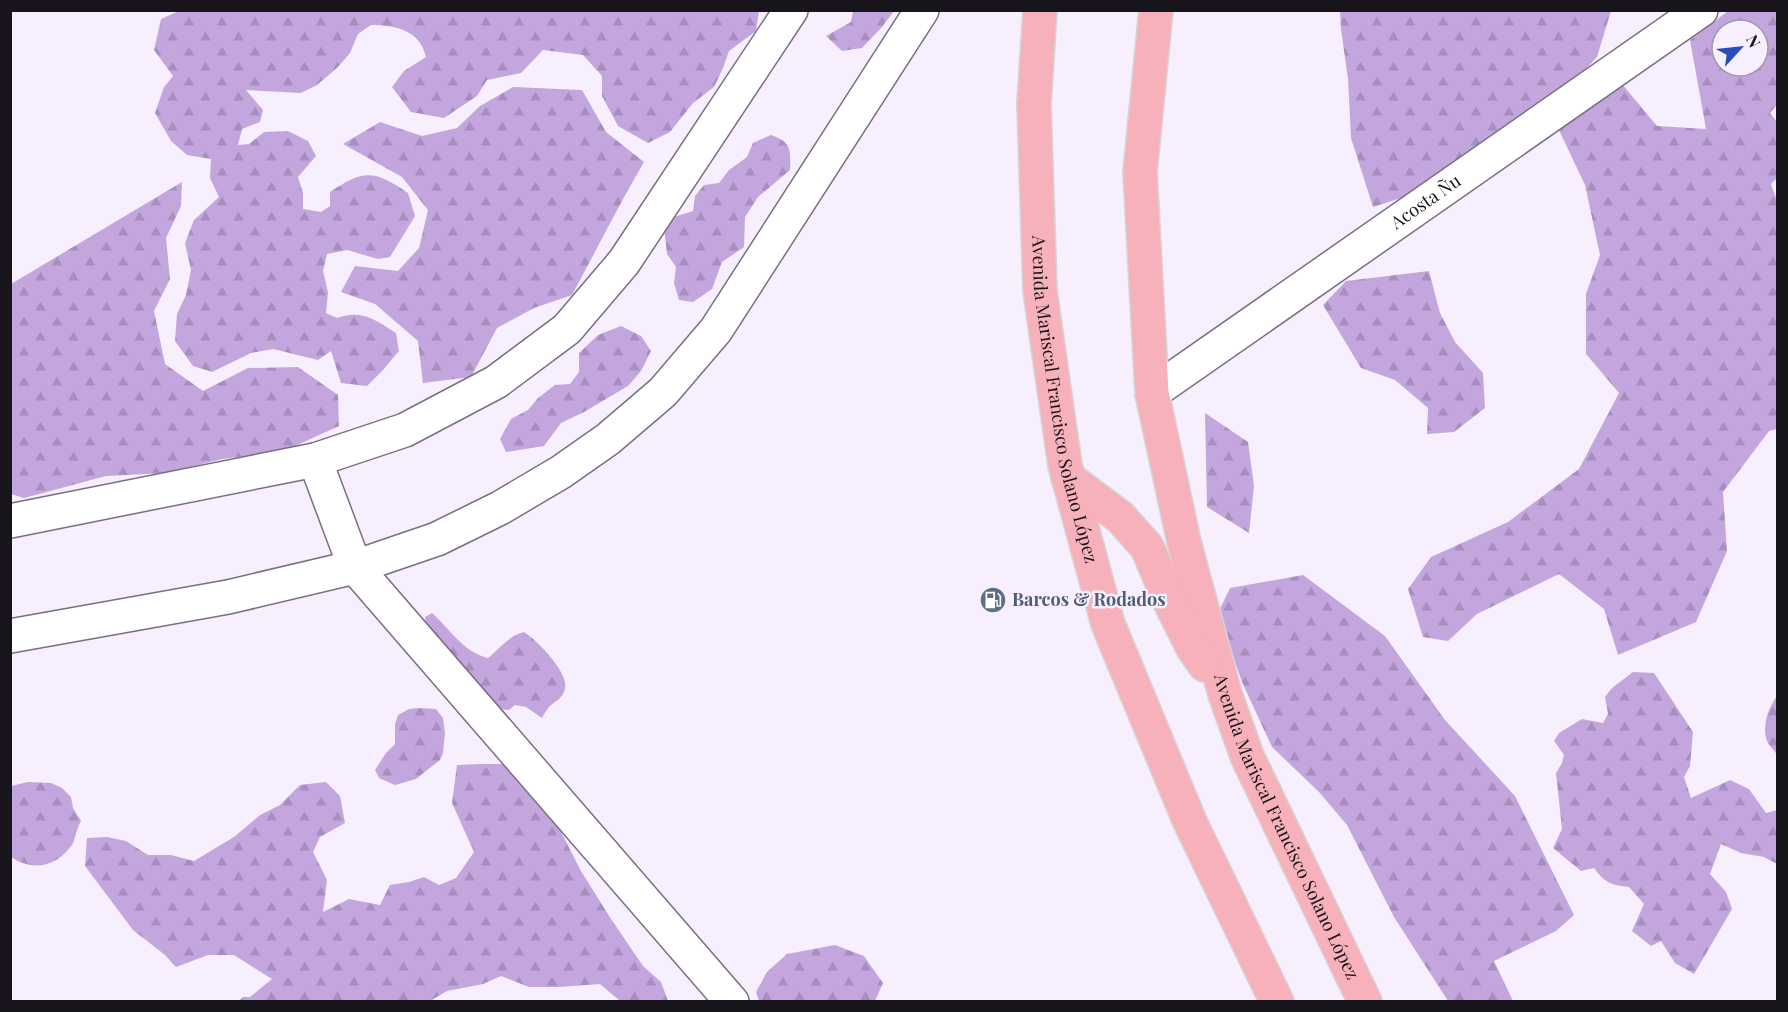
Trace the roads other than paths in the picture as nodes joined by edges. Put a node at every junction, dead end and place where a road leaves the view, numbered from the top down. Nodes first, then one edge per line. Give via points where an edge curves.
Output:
1 (791, 10) edge
2 (922, 10) edge
3 (1040, 10) edge
4 (1156, 10) edge
5 (1701, 10) edge
6 (1152, 393) junction
7 (315, 460) junction
8 (1068, 478) junction
9 (10, 521) edge
10 (356, 567) junction
11 (10, 636) edge
12 (1225, 694) junction
13 (732, 1002) edge
14 (1277, 1002) edge
15 (1365, 1002) edge

1 - 7 street via 624,262 567,329 496,382 405,430
2 - 10 street via 716,330 663,392 608,439 500,508 437,539
3 - 8 main road, Avenida Mariscal Francisco Solano López via 1034,104 1040,291
4 - 6 main road, Avenida Mariscal Francisco Solano López via 1140,172
5 - 6 street, Acosta Ñu
6 - 12 main road, Avenida Mariscal Francisco Solano López via 1184,542
7 - 9 street
7 - 10 street
8 - 12 main road via 1120,517 1147,547 1193,648
8 - 14 main road, Avenida Mariscal Francisco Solano López via 1108,624 1190,822
10 - 11 street via 228,597
10 - 13 street
12 - 15 main road, Avenida Mariscal Francisco Solano López via 1247,756

